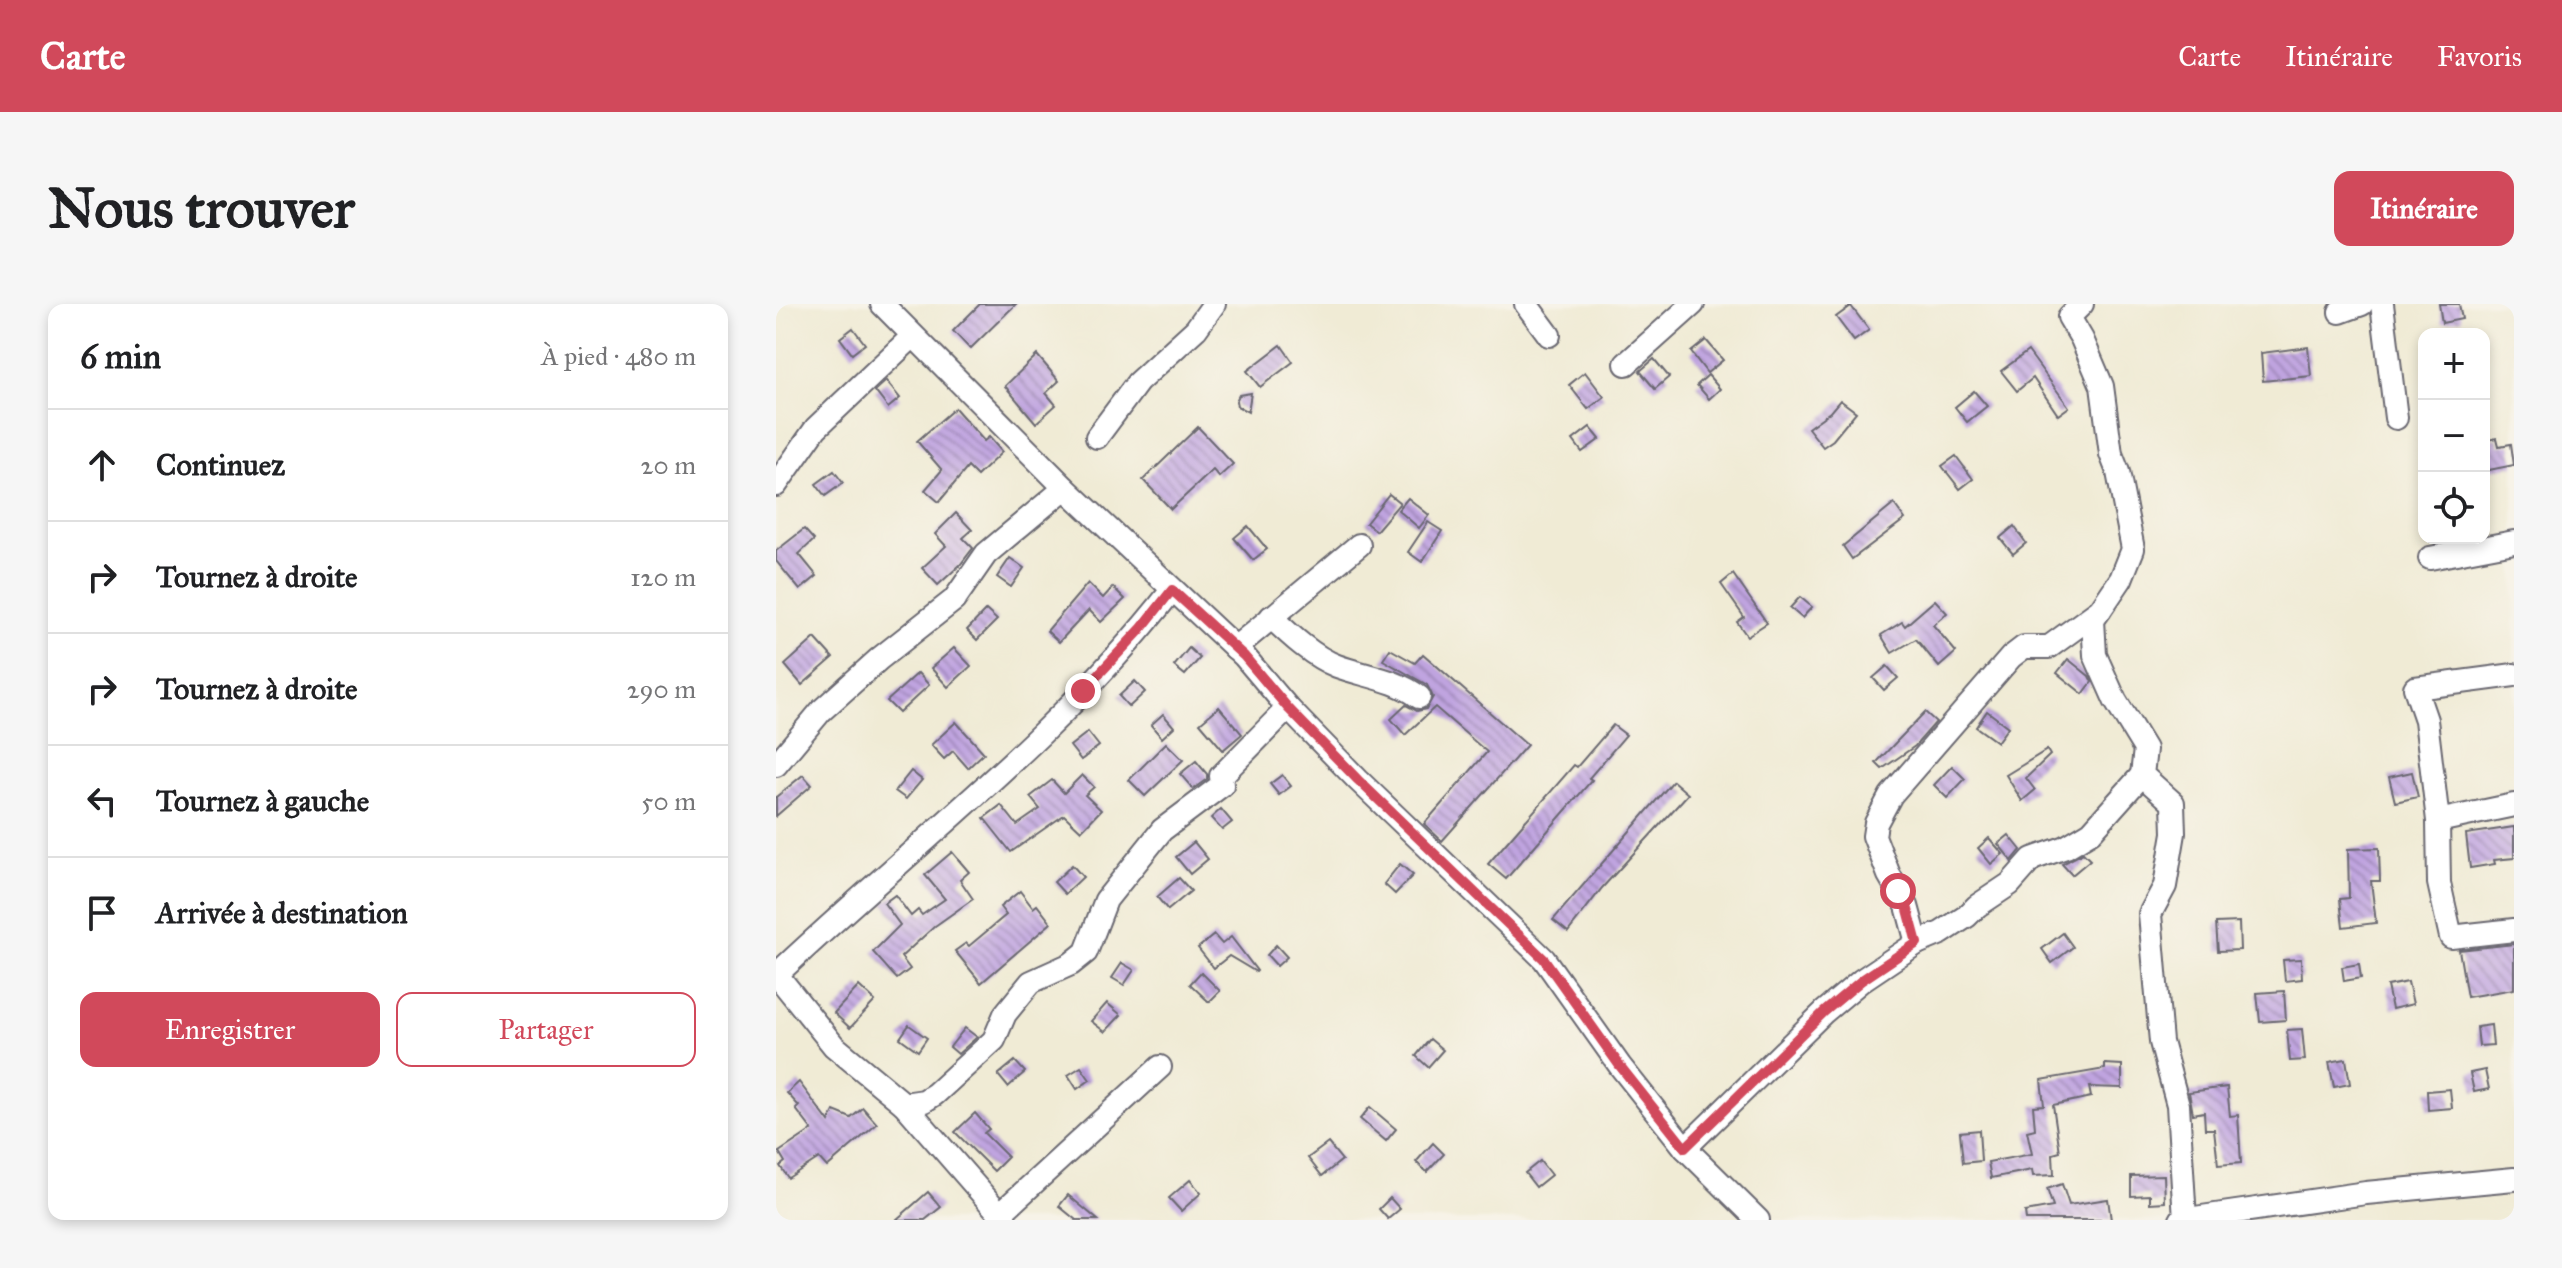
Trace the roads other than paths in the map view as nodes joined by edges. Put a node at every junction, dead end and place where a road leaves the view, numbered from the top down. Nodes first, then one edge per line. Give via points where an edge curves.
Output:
1 (882, 304) edge
2 (1214, 304) edge
3 (1526, 304) edge
4 (1693, 304) edge
5 (2082, 304) edge
6 (2362, 304) edge
7 (2382, 304) edge
8 (2340, 312) dead end
9 (1549, 335) dead end
10 (913, 336) junction
11 (1626, 364) dead end
12 (2396, 418) dead end
13 (1097, 437) dead end
14 (776, 485) edge
15 (1065, 488) junction
16 (2514, 542) edge
17 (1359, 545) dead end
18 (2430, 558) dead end
19 (1172, 590) junction
20 (2100, 610) junction
21 (1271, 617) junction
22 (1235, 648) junction
23 (2514, 675) edge
24 (1419, 697) dead end
25 (1288, 708) junction
26 (776, 765) edge
27 (2142, 775) junction
28 (2514, 805) edge
29 (2438, 821) junction
30 (2514, 930) edge
31 (1917, 943) junction
32 (776, 975) edge
33 (1160, 1067) dead end
34 (904, 1104) junction
35 (1685, 1148) junction
36 (2514, 1179) edge
37 (1003, 1217) edge
38 (1758, 1220) edge
39 (2183, 1220) edge

1 - 10 street
2 - 13 street via 1196,329 1138,382
3 - 9 street
4 - 11 street
5 - 20 street via 2069,317 2102,386 2133,549
6 - 8 street
7 - 12 street
10 - 14 street via 816,428
10 - 15 street
15 - 19 street
15 - 26 street via 986,554 954,600 821,711
16 - 18 street
17 - 21 street
19 - 22 street
19 - 32 street via 1024,754
20 - 27 street via 2093,620 2095,655 2145,749
20 - 31 street via 2049,647 2024,647 2011,657 1891,795 1874,836 1907,906
21 - 22 street
21 - 24 street via 1333,664 1407,688
22 - 25 street
23 - 29 street via 2415,688 2426,720
25 - 34 street via 1221,776 1222,785 1162,830 1106,900 1086,952 1031,982 1005,1014 994,1040 935,1094
25 - 35 street via 1544,959
27 - 31 street via 2091,832 2032,859 2010,884 1967,916
27 - 39 street via 2173,803 2165,886 2150,914 2161,1042 2178,1105
28 - 29 street
29 - 30 street via 2439,883 2451,937
31 - 35 street via 1824,1012
32 - 34 street via 834,1046
33 - 37 street
34 - 37 street
35 - 38 street
36 - 39 street via 2366,1193

